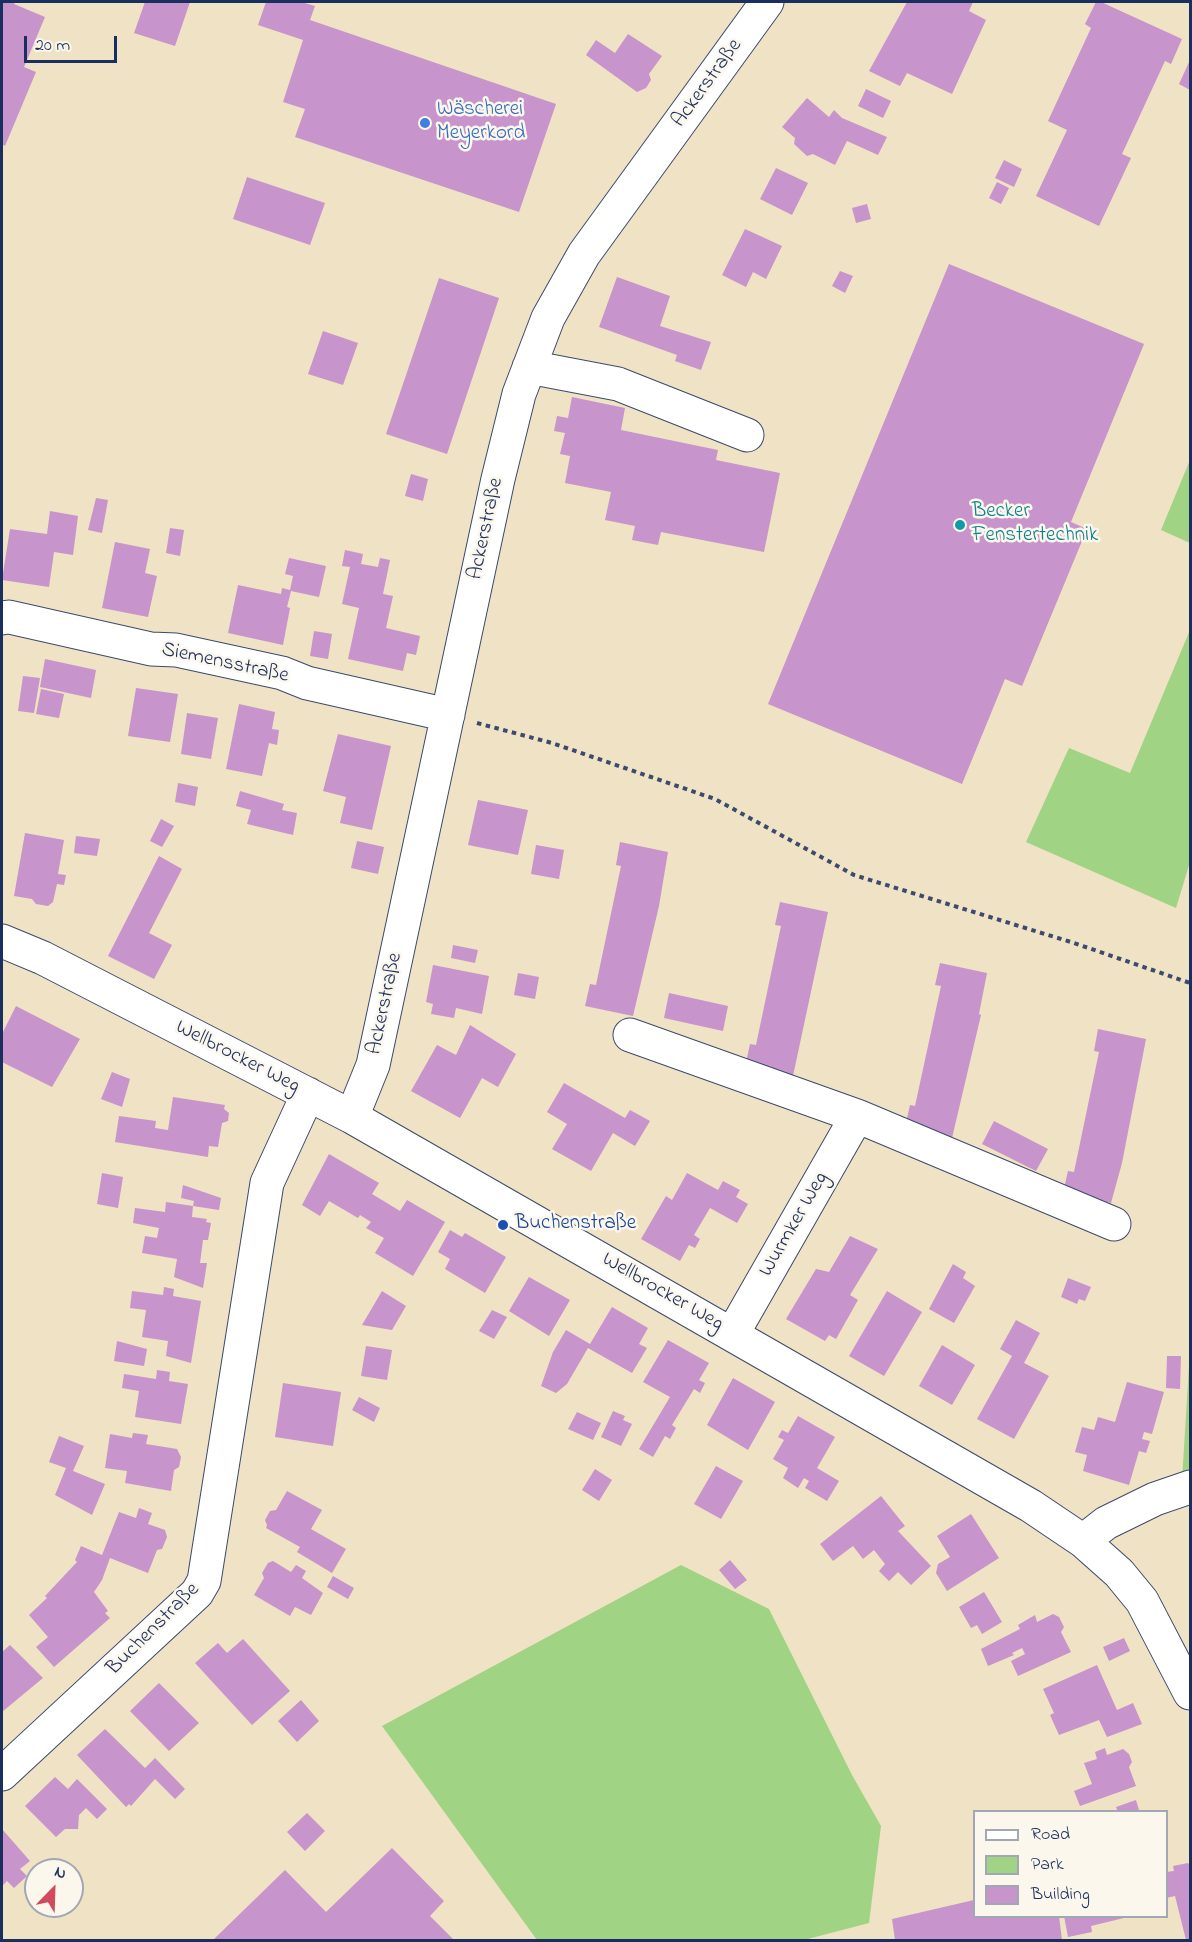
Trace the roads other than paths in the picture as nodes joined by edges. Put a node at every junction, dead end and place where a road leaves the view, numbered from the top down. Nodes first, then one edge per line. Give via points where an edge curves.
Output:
1 (767, 2) edge
2 (529, 367) junction
3 (747, 435) dead end
4 (2, 618) edge
5 (448, 715) junction
6 (2, 941) edge
7 (630, 1035) dead end
8 (308, 1094) junction
9 (856, 1116) junction
10 (352, 1117) junction
11 (1114, 1224) dead end
12 (733, 1333) junction
13 (1191, 1487) edge
14 (1083, 1540) junction
15 (1191, 1693) edge
16 (2, 1774) edge

1 - 2 street, Ackerstraße via 584,254 548,318
2 - 3 street via 618,384
2 - 5 street, Ackerstraße via 498,479
4 - 5 street, Siemensstraße via 282,673 307,683
5 - 10 street, Ackerstraße via 373,1065
6 - 8 street, Wellbrocker Weg via 43,958
7 - 9 street
8 - 10 street, Wellbrocker Weg
8 - 16 street, Buchenstraße via 267,1183 204,1581 197,1593
9 - 11 street
9 - 12 street, Wurmker Weg
10 - 12 street, Wellbrocker Weg
12 - 14 street, Wellbrocker Weg
13 - 14 street via 1106,1523
14 - 15 street, Wellbrocker Weg via 1119,1573 1142,1602

